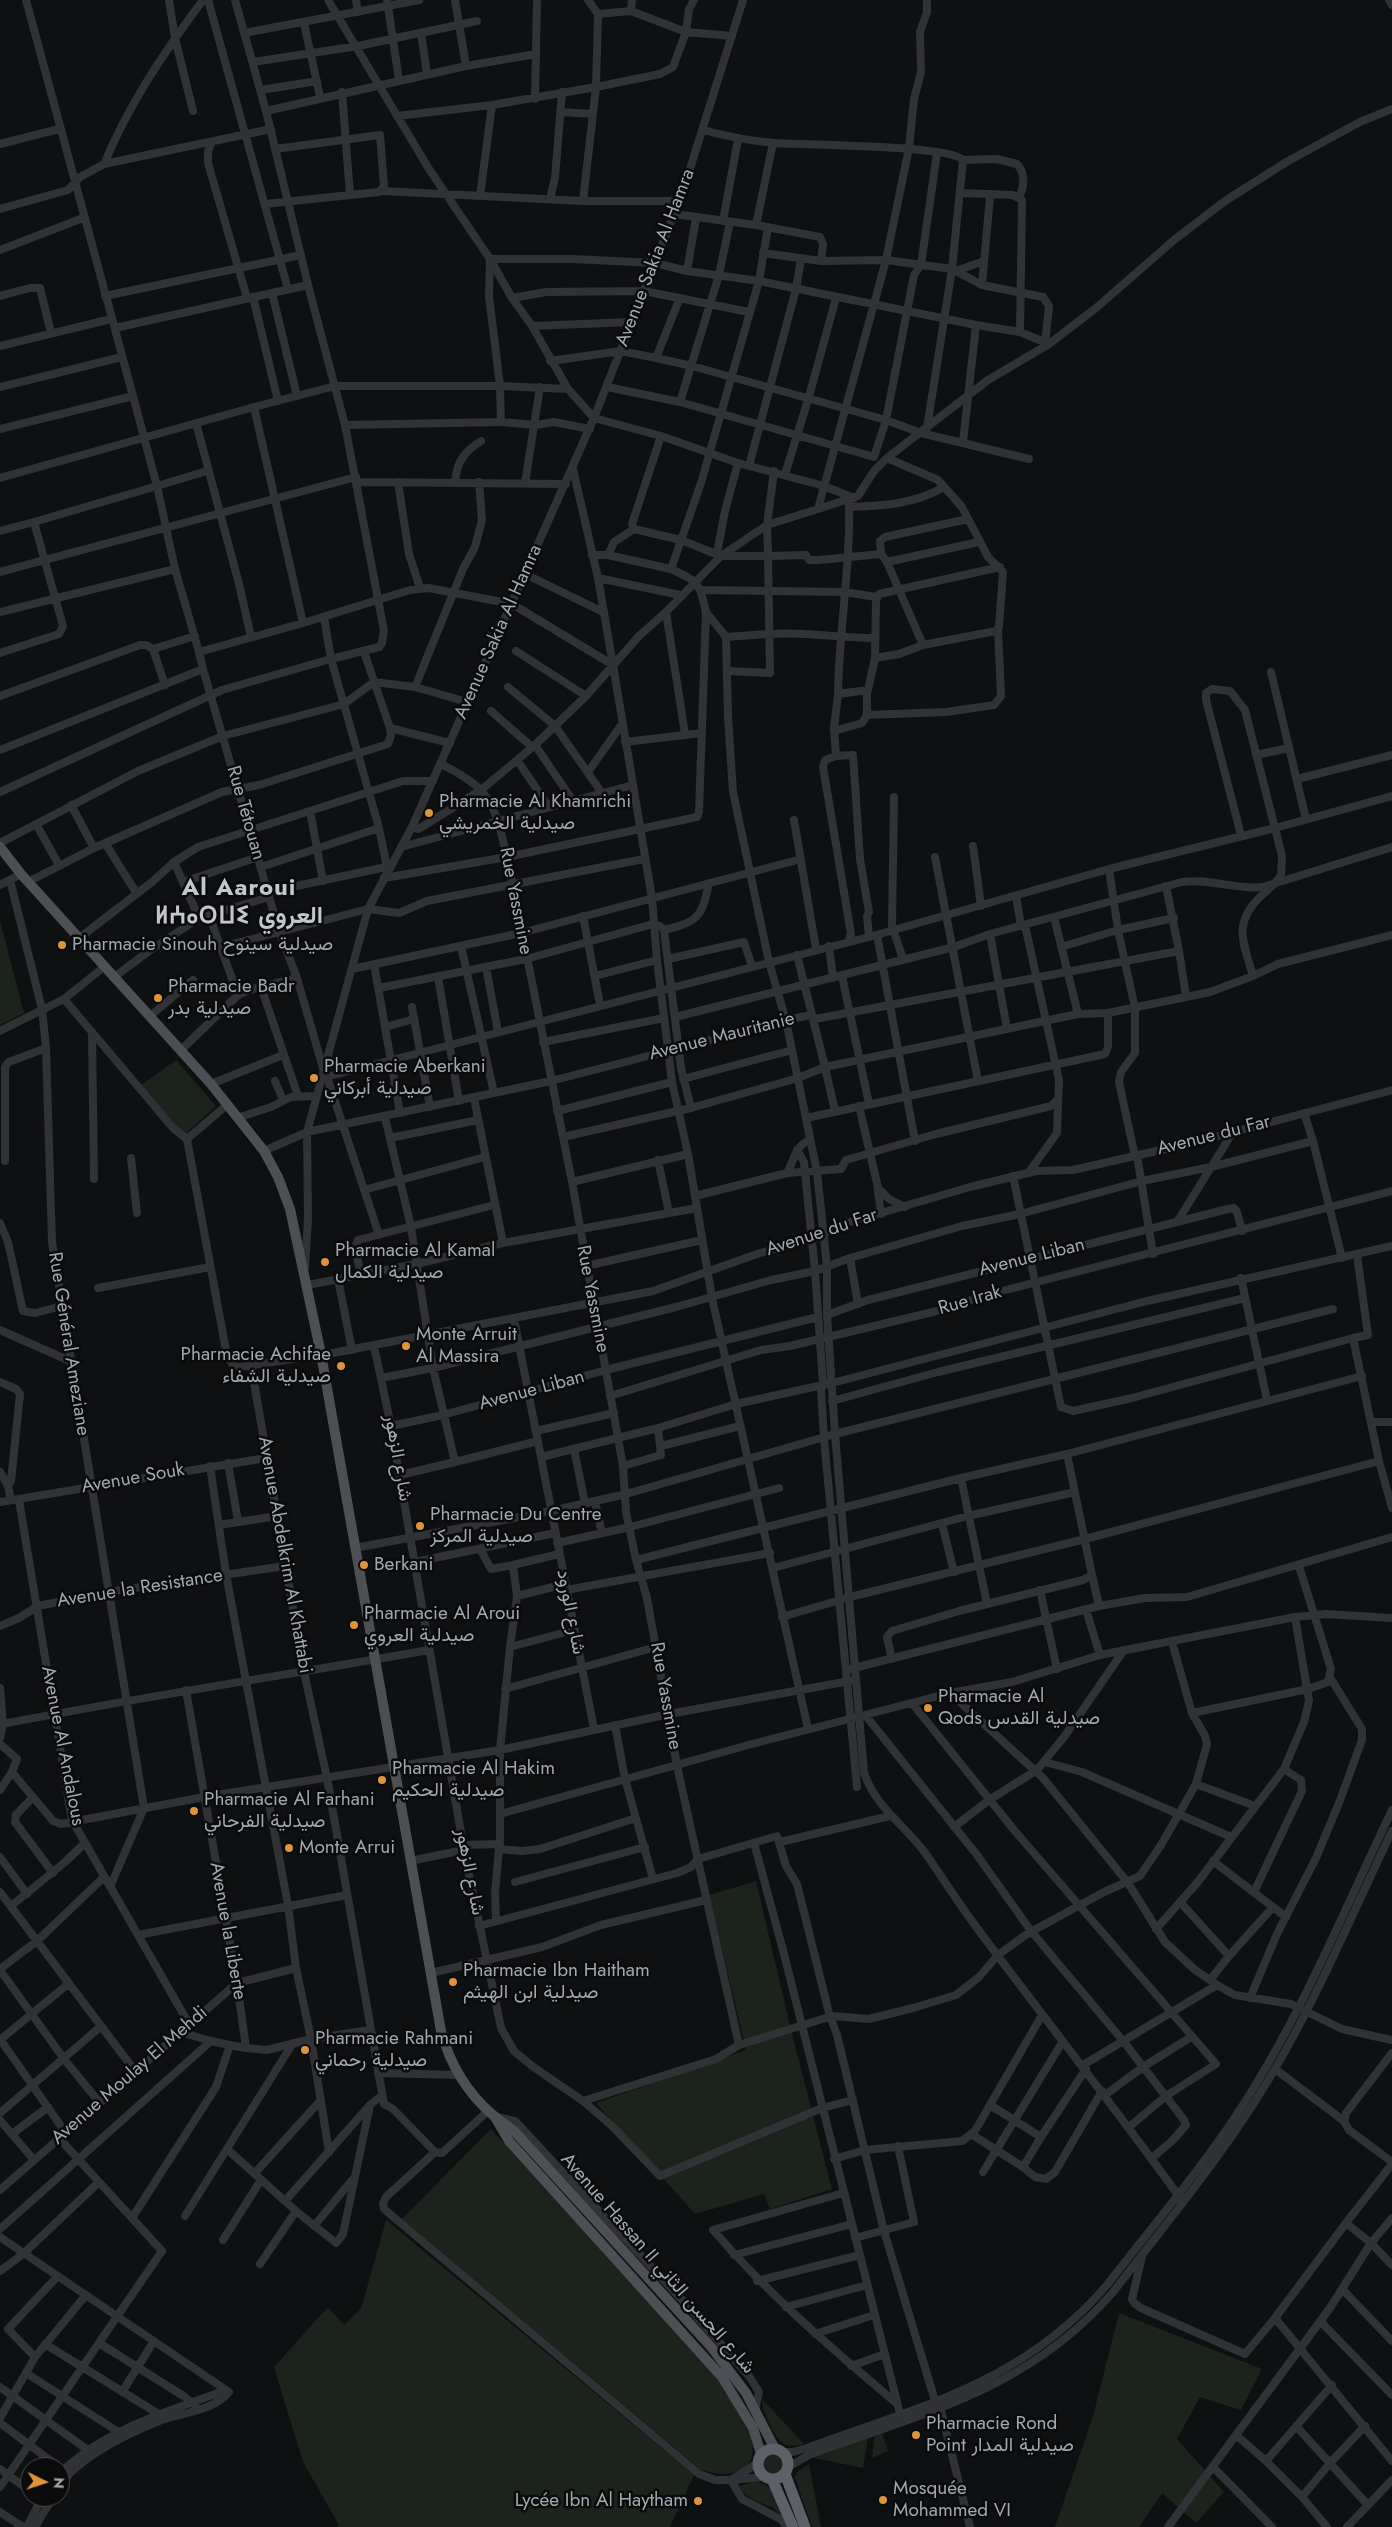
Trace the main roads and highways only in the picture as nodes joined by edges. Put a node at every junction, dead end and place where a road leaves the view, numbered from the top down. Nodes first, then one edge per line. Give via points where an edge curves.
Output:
1 (0, 845) edge
2 (492, 2114) junction
3 (779, 2450) junction
4 (759, 2459) junction
5 (786, 2471) junction
6 (768, 2478) junction
7 (793, 2527) edge
8 (805, 2527) edge

1 - 2 main road, Avenue Hassan II شارع الحسن الثاني via 78,939 211,1084 264,1151 278,1177 290,1209 308,1285 445,2048 458,2075
2 - 3 main road, Avenue Hassan II شارع الحسن الثاني via 515,2132 712,2348 733,2374
2 - 4 main road, Avenue Hassan II شارع الحسن الثاني via 509,2140 722,2377 753,2428
3 - 4 highway via 767,2450
3 - 5 highway via 789,2462
4 - 6 highway via 760,2473
5 - 6 highway
5 - 8 highway
6 - 7 highway

